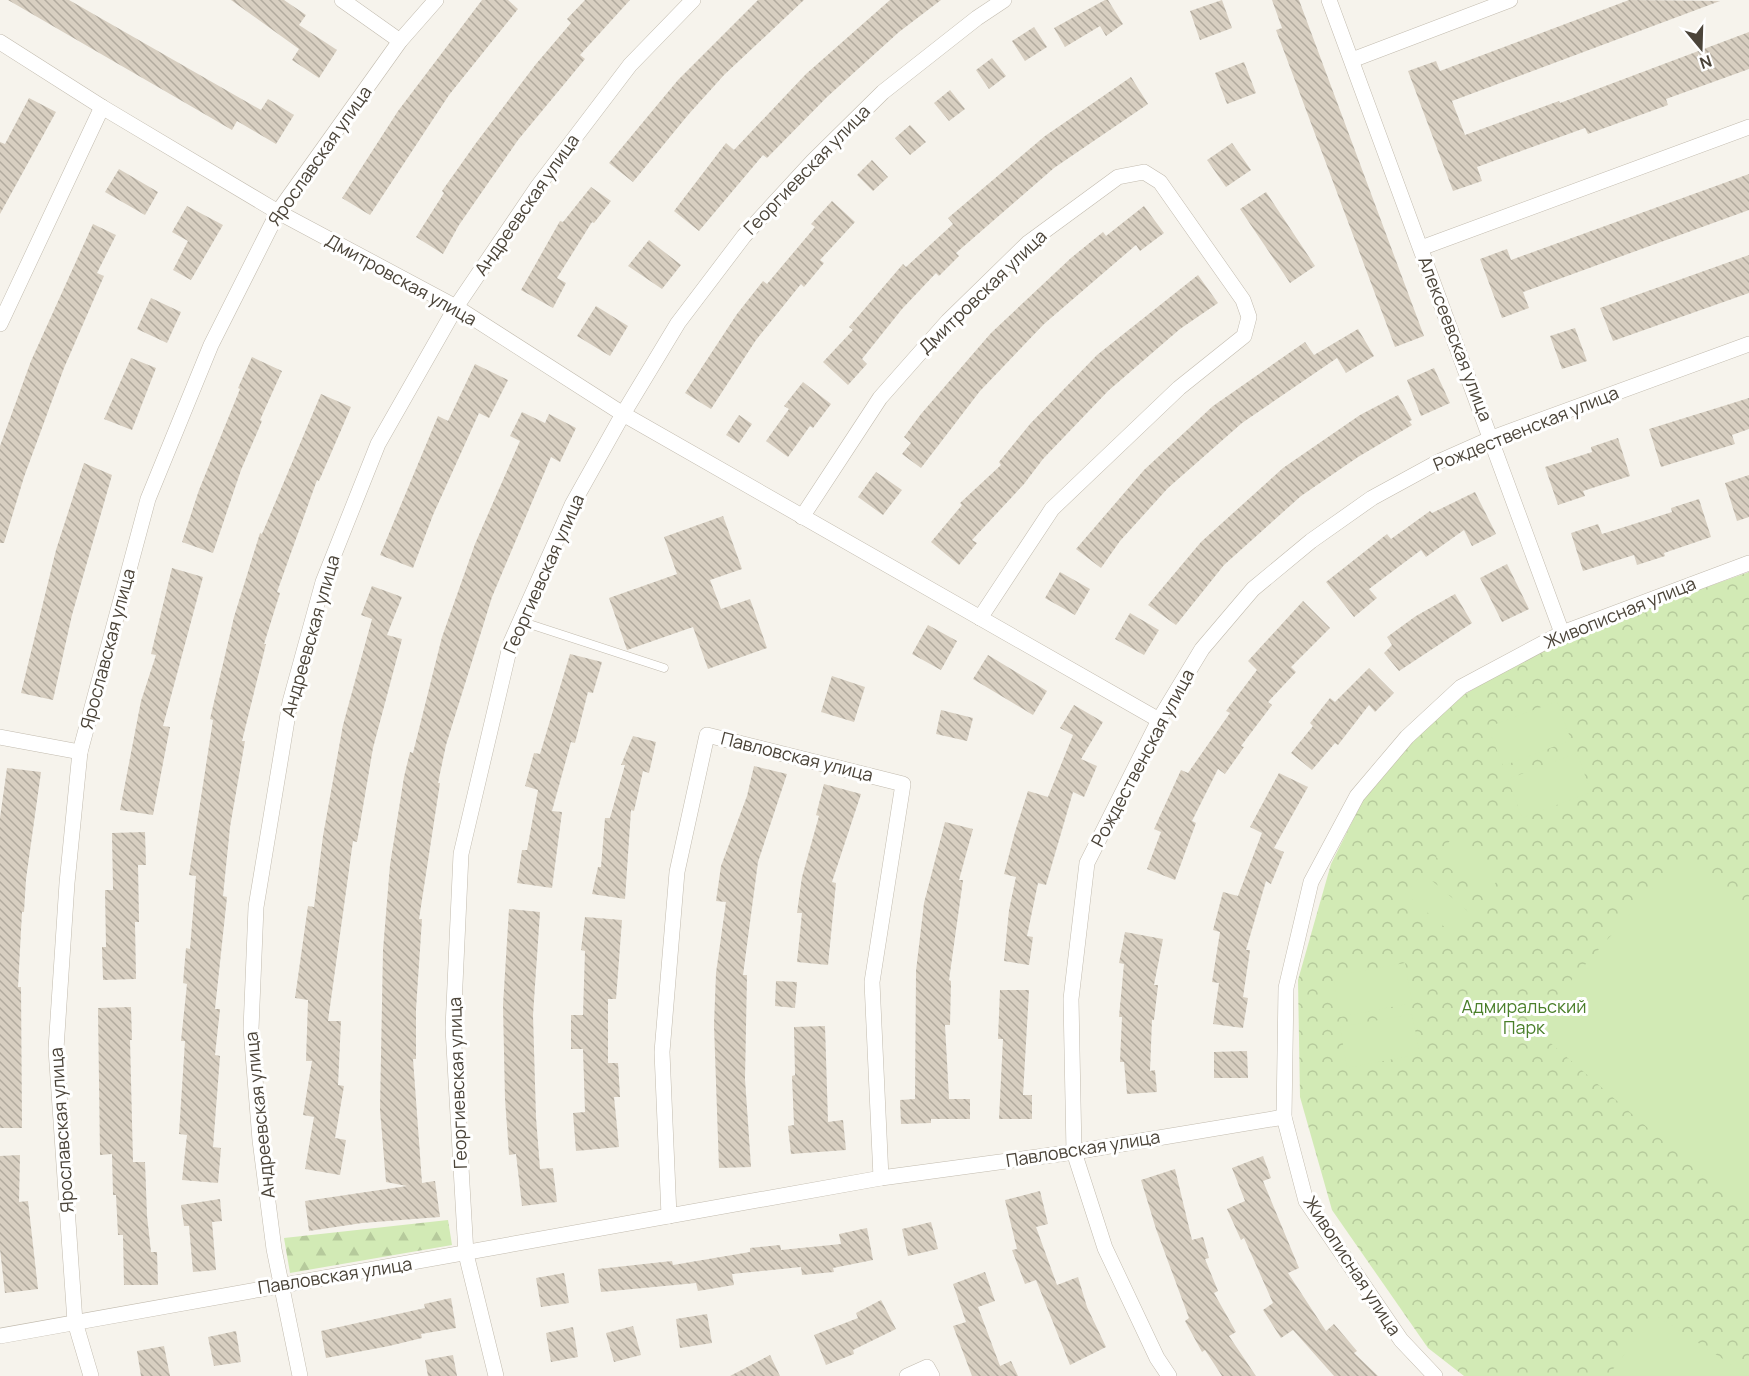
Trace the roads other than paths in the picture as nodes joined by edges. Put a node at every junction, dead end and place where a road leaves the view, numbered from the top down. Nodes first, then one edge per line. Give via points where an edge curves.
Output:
1 (342, 0) edge
2 (436, 0) edge
3 (693, 0) edge
4 (1004, 0) edge
5 (1329, 0) edge
6 (1510, 0) edge
7 (400, 41) junction
8 (0, 42) edge
9 (1352, 60) junction
10 (102, 107) junction
11 (1749, 127) edge
12 (278, 212) junction
13 (1420, 248) junction
14 (456, 307) junction
15 (0, 324) edge
16 (1749, 344) edge
17 (623, 414) junction
18 (1492, 438) junction
19 (802, 518) junction
20 (1749, 563) edge
21 (980, 618) junction
22 (520, 621) junction
23 (1562, 633) junction
24 (664, 668) dead end
25 (1159, 720) junction
26 (0, 737) edge
27 (80, 752) junction
28 (1284, 1117) junction
29 (1074, 1152) junction
30 (881, 1178) junction
31 (669, 1216) junction
32 (466, 1254) junction
33 (281, 1285) junction
34 (75, 1322) junction
35 (0, 1336) edge
36 (91, 1376) edge
37 (300, 1376) edge
38 (496, 1376) edge
39 (907, 1376) edge
40 (932, 1376) edge
41 (1169, 1376) edge
42 (1435, 1376) edge

1 - 7 street
2 - 7 street, Ярославская улица
3 - 14 street, Андреевская улица via 623,75 538,186
4 - 17 street, Георгиевская улица via 883,92 805,169 744,236 678,323
5 - 9 street, Алексеевская улица
6 - 9 street
7 - 12 street, Ярославская улица
8 - 10 street, Дмитровская улица
9 - 13 street, Алексеевская улица
10 - 12 street, Дмитровская улица
10 - 15 street
11 - 13 street, Алексеевская улица
12 - 14 street, Дмитровская улица
12 - 27 street, Ярославская улица via 211,345 148,499
13 - 18 street, Алексеевская улица
14 - 17 street, Дмитровская улица
14 - 33 street, Андреевская улица via 378,444 323,582 290,702 256,907 251,1029 260,1140
16 - 18 street, Рождественская улица
17 - 19 street, Дмитровская улица
17 - 22 street, Георгиевская улица via 572,505
18 - 23 street, Алексеевская улица
18 - 25 street, Рождественская улица via 1372,498 1253,589 1202,649
19 - 21 street, Дмитровская улица
19 - 21 street, Дмитровская улица via 880,398 948,321 1028,243 1118,177 1144,171 1160,182 1243,300 1249,317 1244,336 1179,388 1052,509
20 - 23 street, Живописная улица
21 - 25 street, Дмитровская улица
22 - 24 lane
22 - 32 street, Георгиевская улица via 511,642 461,854 453,1028
23 - 28 street, Живописная улица via 1461,687 1407,737 1357,796 1311,882 1286,988
25 - 29 street, Рождественская улица via 1087,863 1071,999
26 - 27 street
27 - 34 street, Ярославская улица via 66,883 56,1049
28 - 29 street, Павловская улица
28 - 42 street, Живописная улица via 1306,1201 1401,1340
29 - 30 street, Павловская улица
29 - 41 street, Рождественская улица via 1105,1248
30 - 31 street, Павловская улица
30 - 31 street, Павловская улица via 872,982 903,784 707,735 677,872 662,1052
31 - 32 street, Павловская улица
32 - 33 street, Павловская улица
32 - 38 street, Георгиевская улица
33 - 34 street, Павловская улица
33 - 37 street, Андреевская улица
34 - 35 street, Павловская улица
34 - 36 street, Ярославская улица
39 - 40 street via 927,1367

